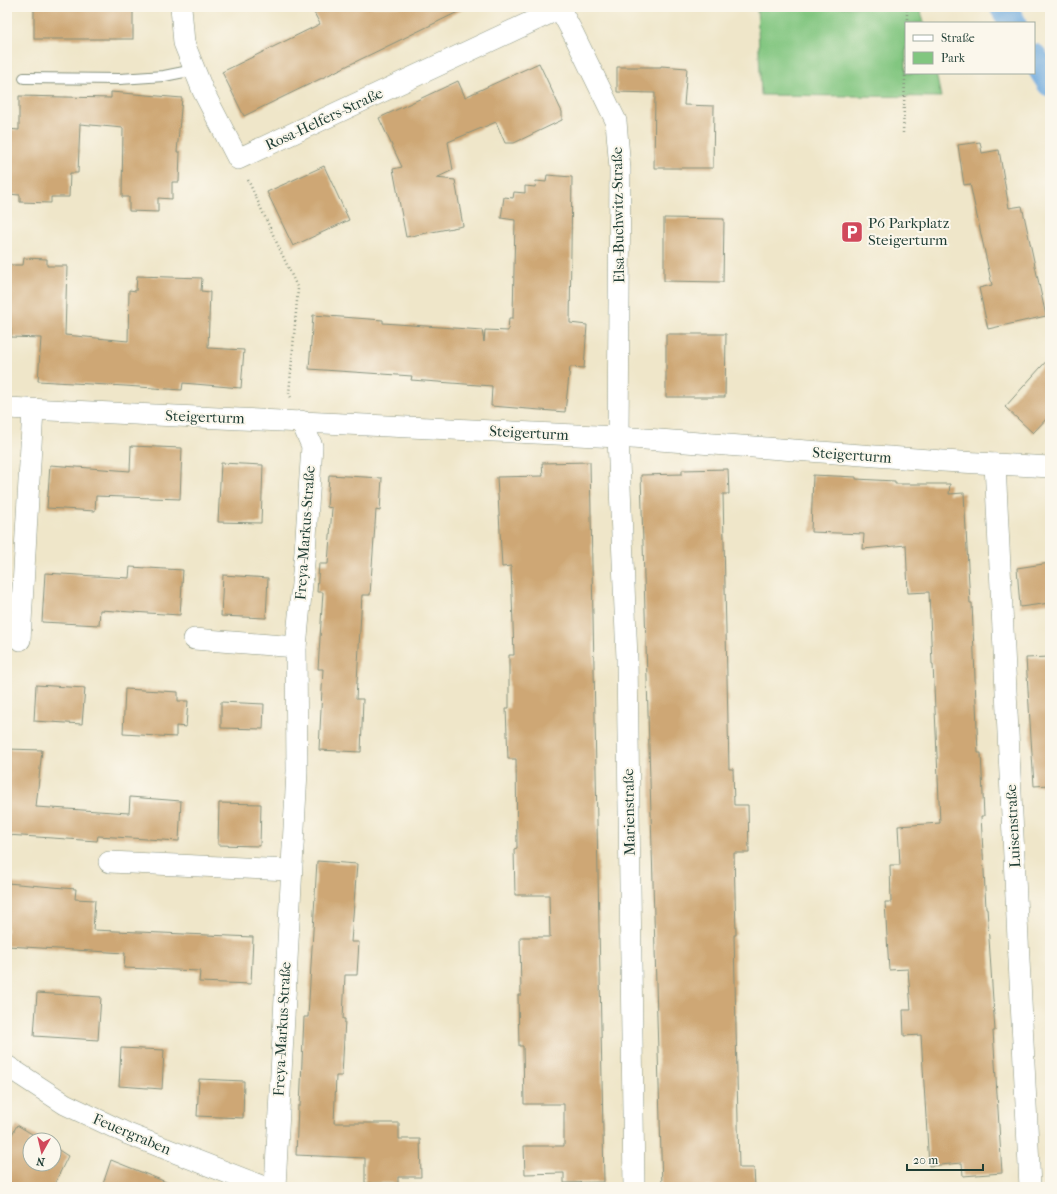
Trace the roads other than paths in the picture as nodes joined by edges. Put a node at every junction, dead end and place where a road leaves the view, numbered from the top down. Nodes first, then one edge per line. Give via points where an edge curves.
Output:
1 (181, 7) edge
2 (561, 8) edge
3 (194, 70) junction
4 (24, 78) dead end
5 (7, 408) edge
6 (33, 410) junction
7 (301, 421) junction
8 (618, 437) junction
9 (995, 464) junction
10 (1050, 467) edge
11 (194, 639) dead end
12 (20, 640) dead end
13 (296, 647) junction
14 (109, 862) dead end
15 (290, 870) junction
16 (7, 1066) edge
17 (264, 1187) edge
18 (275, 1187) edge
19 (634, 1187) edge
20 (1030, 1187) edge

1 - 3 street via 184,43
2 - 3 street, Rosa-Helfers-Straße via 238,159 202,91
2 - 8 street, Elsa-Buchwitz-Straße via 616,121 620,169
3 - 4 lane via 164,76 120,79
5 - 6 street, Steigerturm
6 - 7 street, Steigerturm
6 - 12 street
7 - 8 street, Steigerturm
7 - 13 street, Freya-Markus-Straße via 312,446
8 - 9 street, Steigerturm
8 - 19 street, Marienstraße via 627,659
9 - 10 street, Steigerturm
9 - 20 street, Luisenstraße
11 - 13 street
13 - 15 street, Freya-Markus-Straße via 297,771
14 - 15 street
15 - 18 street, Freya-Markus-Straße
16 - 17 street, Feuergraben via 65,1104 128,1134

